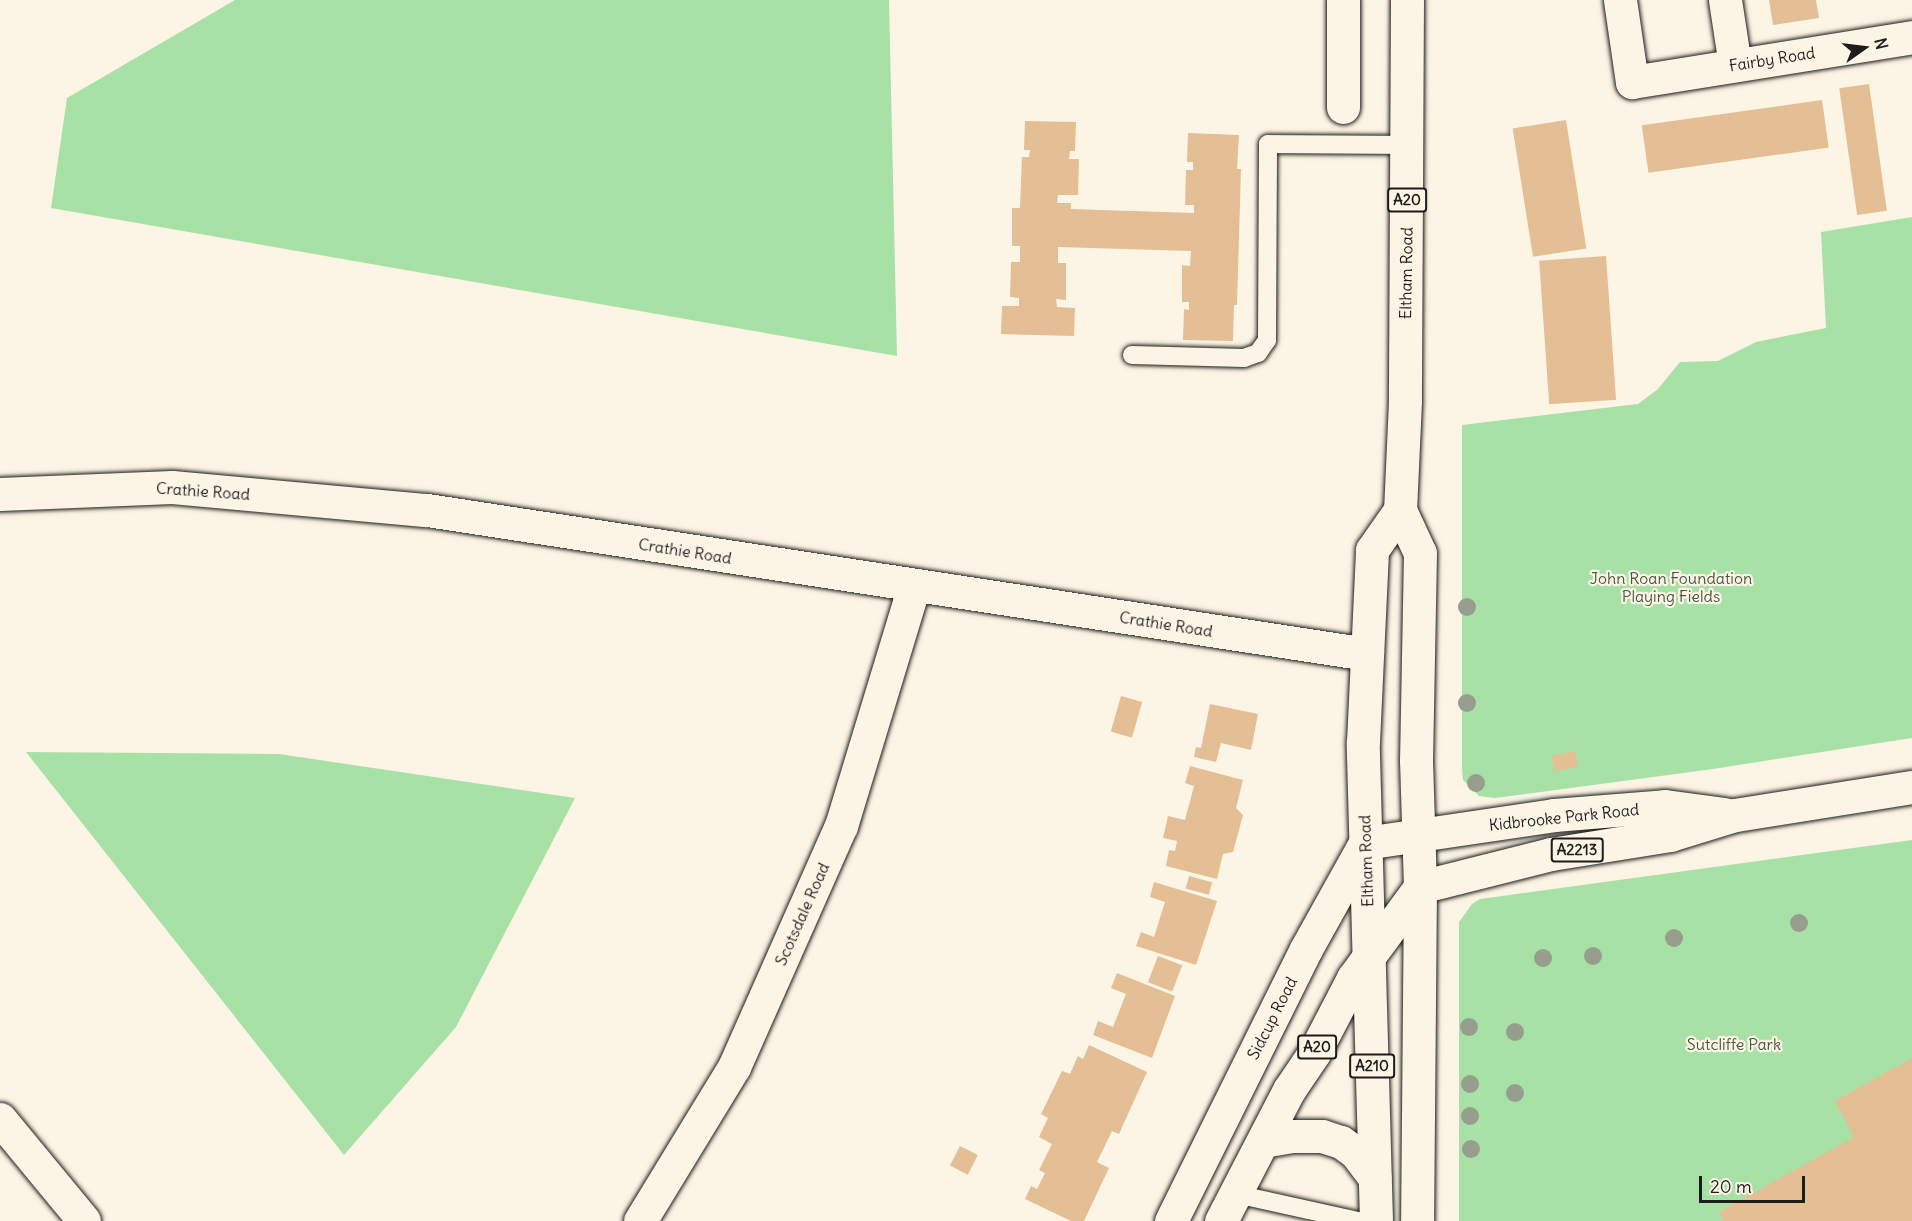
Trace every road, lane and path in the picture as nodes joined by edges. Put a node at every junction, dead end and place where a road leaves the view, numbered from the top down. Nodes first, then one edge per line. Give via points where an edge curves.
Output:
1 (1343, 0) edge
2 (1407, 0) edge
3 (1620, 0) edge
4 (1725, 0) edge
5 (1912, 37) edge
6 (1735, 65) junction
7 (1343, 107) dead end
8 (1407, 145) junction
9 (1132, 355) dead end
10 (0, 494) edge
11 (1400, 510) junction
12 (914, 586) junction
13 (1367, 654) junction
14 (1912, 788) edge
15 (1735, 815) junction
16 (1392, 839) junction
17 (1420, 887) junction
18 (1370, 953) junction
19 (0, 1119) edge
20 (1263, 1141) junction
21 (1375, 1178) junction
22 (1228, 1207) edge
23 (1289, 1214) edge
24 (1327, 1217) edge
25 (84, 1221) edge
26 (640, 1221) edge
27 (1171, 1221) edge
28 (1358, 1221) edge
29 (1376, 1221) edge
30 (1417, 1221) edge

1 - 7 main road
2 - 8 main road, Eltham Road / A20
3 - 6 main road, Fairby Road via 1632,82
4 - 6 main road
5 - 6 main road, Fairby Road
8 - 9 lane via 1268,144 1267,340 1258,353 1244,358
8 - 11 main road, Eltham Road / A20
10 - 12 main road, Crathie Road via 172,487 427,510
11 - 13 main road, Eltham Road / A20 via 1372,550
11 - 16 main road, Eltham Road / A20 via 1420,553 1416,760
12 - 13 main road, Crathie Road
12 - 26 main road, Scotsdale Road via 841,826 734,1066
13 - 16 main road, Eltham Road / A20 via 1363,742
14 - 15 main road, Kidbrooke Park Road / A2213
15 - 16 main road, Kidbrooke Park Road / A2213 via 1665,806 1554,815
15 - 17 main road, Kidbrooke Park Road / A2213 via 1671,835 1551,854
16 - 17 main road, Eltham Road / A20
16 - 17 main road
16 - 18 main road, Eltham Road / A20
16 - 27 main road, Sidcup Road via 1306,950
17 - 18 main road, A20
17 - 30 main road, Eltham Road / A20
18 - 20 main road, A20
18 - 21 main road, Eltham Road / A210
19 - 25 main road
20 - 21 main road via 1322,1136 1341,1142 1356,1153
20 - 22 main road, A20
21 - 29 main road, Eltham Road / A210
22 - 23 lane
23 - 24 lane
24 - 28 lane

